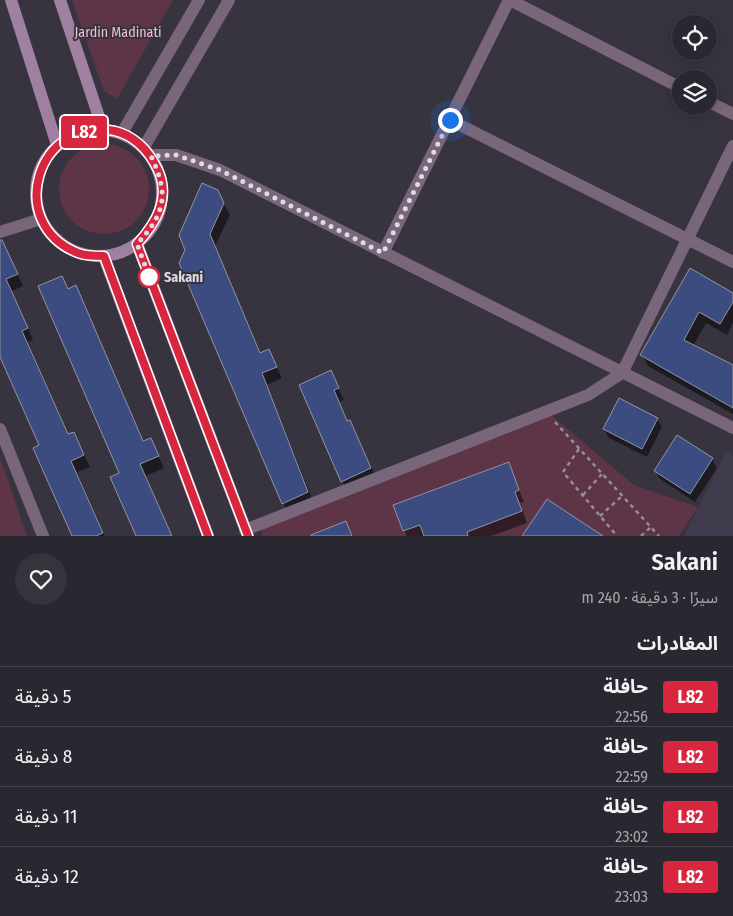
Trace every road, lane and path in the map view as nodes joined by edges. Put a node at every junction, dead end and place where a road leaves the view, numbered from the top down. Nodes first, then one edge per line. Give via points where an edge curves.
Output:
1 (11, 0) edge
2 (60, 0) edge
3 (200, 0) edge
4 (229, 0) edge
5 (510, 0) edge
6 (672, 83) edge
7 (717, 106) edge
8 (733, 114) edge
9 (450, 120) junction
10 (104, 129) junction
11 (122, 133) junction
12 (57, 145) junction
13 (733, 146) edge
14 (147, 151) junction
15 (41, 220) junction
16 (0, 232) edge
17 (687, 239) junction
18 (137, 244) junction
19 (383, 253) junction
20 (104, 256) junction
21 (733, 262) edge
22 (622, 373) junction
23 (546, 412) junction
24 (0, 428) edge
25 (733, 428) edge
26 (579, 449) junction
27 (602, 474) junction
28 (582, 495) junction
29 (622, 496) junction
30 (600, 516) junction
31 (650, 528) junction
32 (246, 533) edge
33 (43, 536) edge
34 (208, 536) edge
35 (617, 536) edge
36 (641, 536) edge
37 (659, 536) edge

1 - 12 street
2 - 10 street
3 - 11 street
4 - 14 street
5 - 6 street
5 - 9 street
7 - 8 street
9 - 17 street
9 - 19 street
10 - 11 street
10 - 12 street via 78,132
11 - 14 street
12 - 15 street via 44,161 37,180 36,200
13 - 17 street
14 - 18 street via 162,178 162,203 154,226
14 - 19 street via 176,155 220,170
15 - 16 street
15 - 20 street via 56,240 78,253
17 - 21 street
17 - 22 street
18 - 20 street via 122,253
18 - 32 street
19 - 22 street
20 - 34 street
22 - 23 street via 588,395
22 - 25 street
23 - 26 path
23 - 32 street
24 - 33 street
26 - 27 path
26 - 28 path via 564,472
27 - 28 path
27 - 29 path
28 - 30 path
29 - 30 path
29 - 31 path
30 - 35 path
31 - 36 path
31 - 37 path

